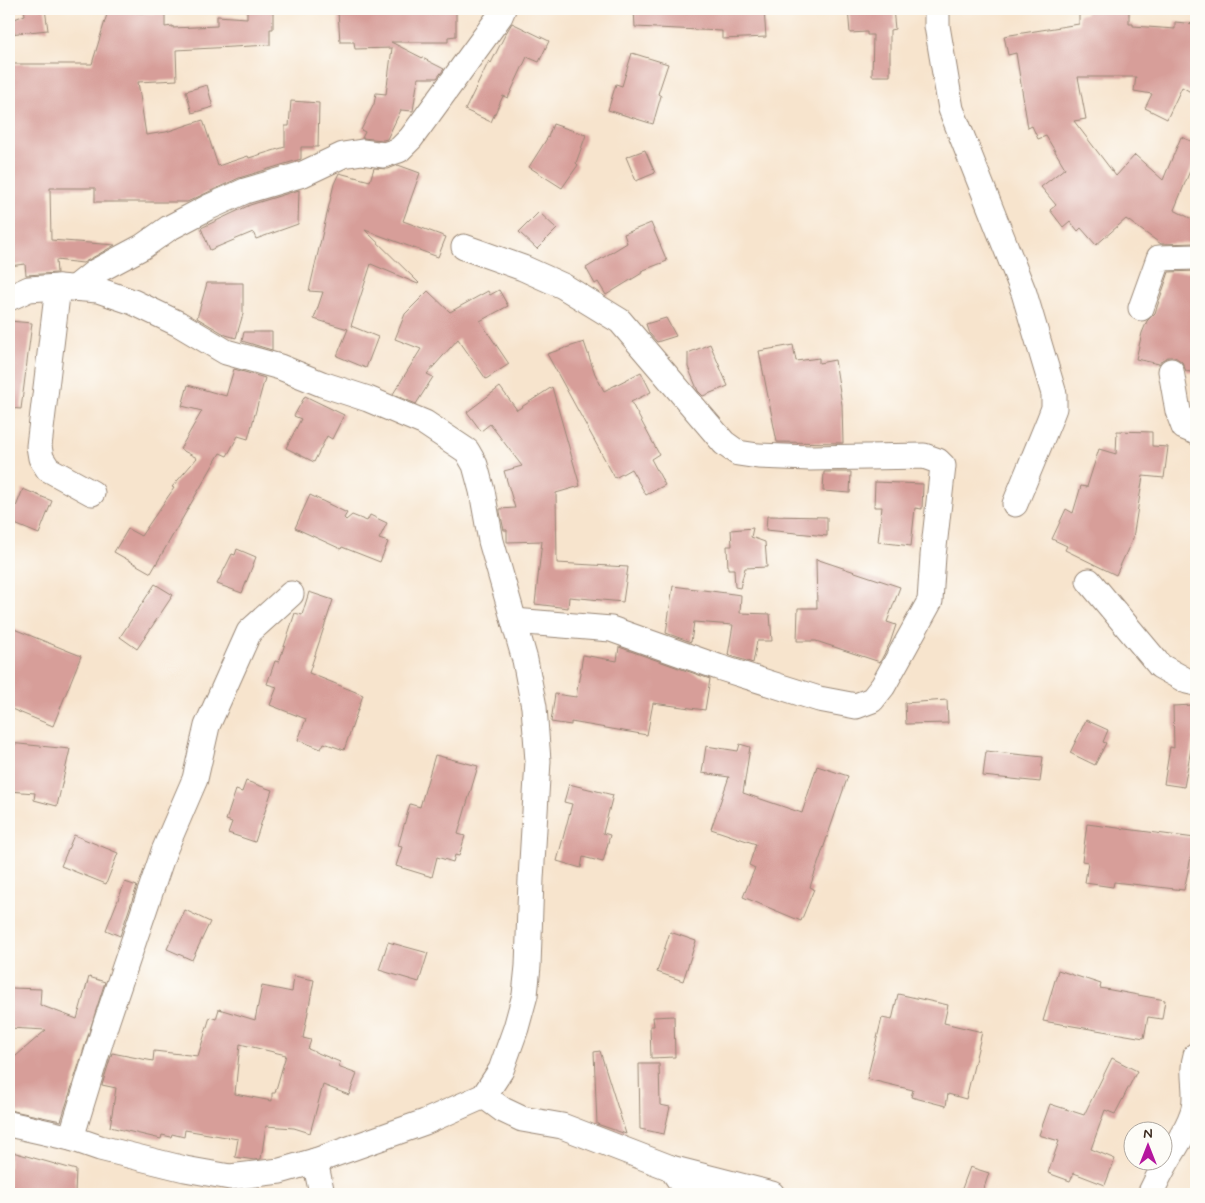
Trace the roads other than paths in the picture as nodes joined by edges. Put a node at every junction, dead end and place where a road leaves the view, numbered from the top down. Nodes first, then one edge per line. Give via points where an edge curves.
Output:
1 (503, 9) edge
2 (937, 9) edge
3 (464, 247) dead end
4 (1196, 257) edge
5 (66, 287) junction
6 (9, 298) edge
7 (1141, 308) dead end
8 (1171, 371) dead end
9 (1196, 432) edge
10 (92, 493) dead end
11 (1015, 504) dead end
12 (1089, 581) dead end
13 (291, 594) dead end
14 (514, 621) junction
15 (1196, 683) edge
16 (1195, 1069) edge
17 (484, 1096) junction
18 (9, 1124) edge
19 (71, 1138) junction
20 (315, 1162) junction
21 (671, 1168) junction
22 (322, 1194) edge
23 (689, 1194) edge
24 (772, 1194) edge
25 (1150, 1194) edge

1 - 5 street via 411,138 399,150 384,155 362,152 343,155 304,174 214,204
2 - 11 street via 951,109 1024,293 1054,394 1054,408
3 - 14 street via 563,286 620,322 724,444 738,453 810,458 924,456 943,466 930,601 884,686 872,700 856,706 819,699 611,629
4 - 7 street via 1158,258
5 - 6 street via 29,289
5 - 10 street via 39,446 41,458 48,469
5 - 14 street via 98,290 132,302 179,324 226,352 280,367 424,422 467,451 475,465 490,541
8 - 9 street via 1184,426
12 - 15 street via 1160,666
13 - 19 street via 249,632 207,726 195,779 164,851
14 - 17 street via 534,707 538,761 528,966 525,995 516,1028 501,1070
16 - 25 street via 1194,1111
17 - 20 street via 425,1122
17 - 21 street via 522,1119 562,1126
18 - 19 street
19 - 20 street via 185,1169 230,1177 280,1171
20 - 22 street
21 - 23 street
21 - 24 street

